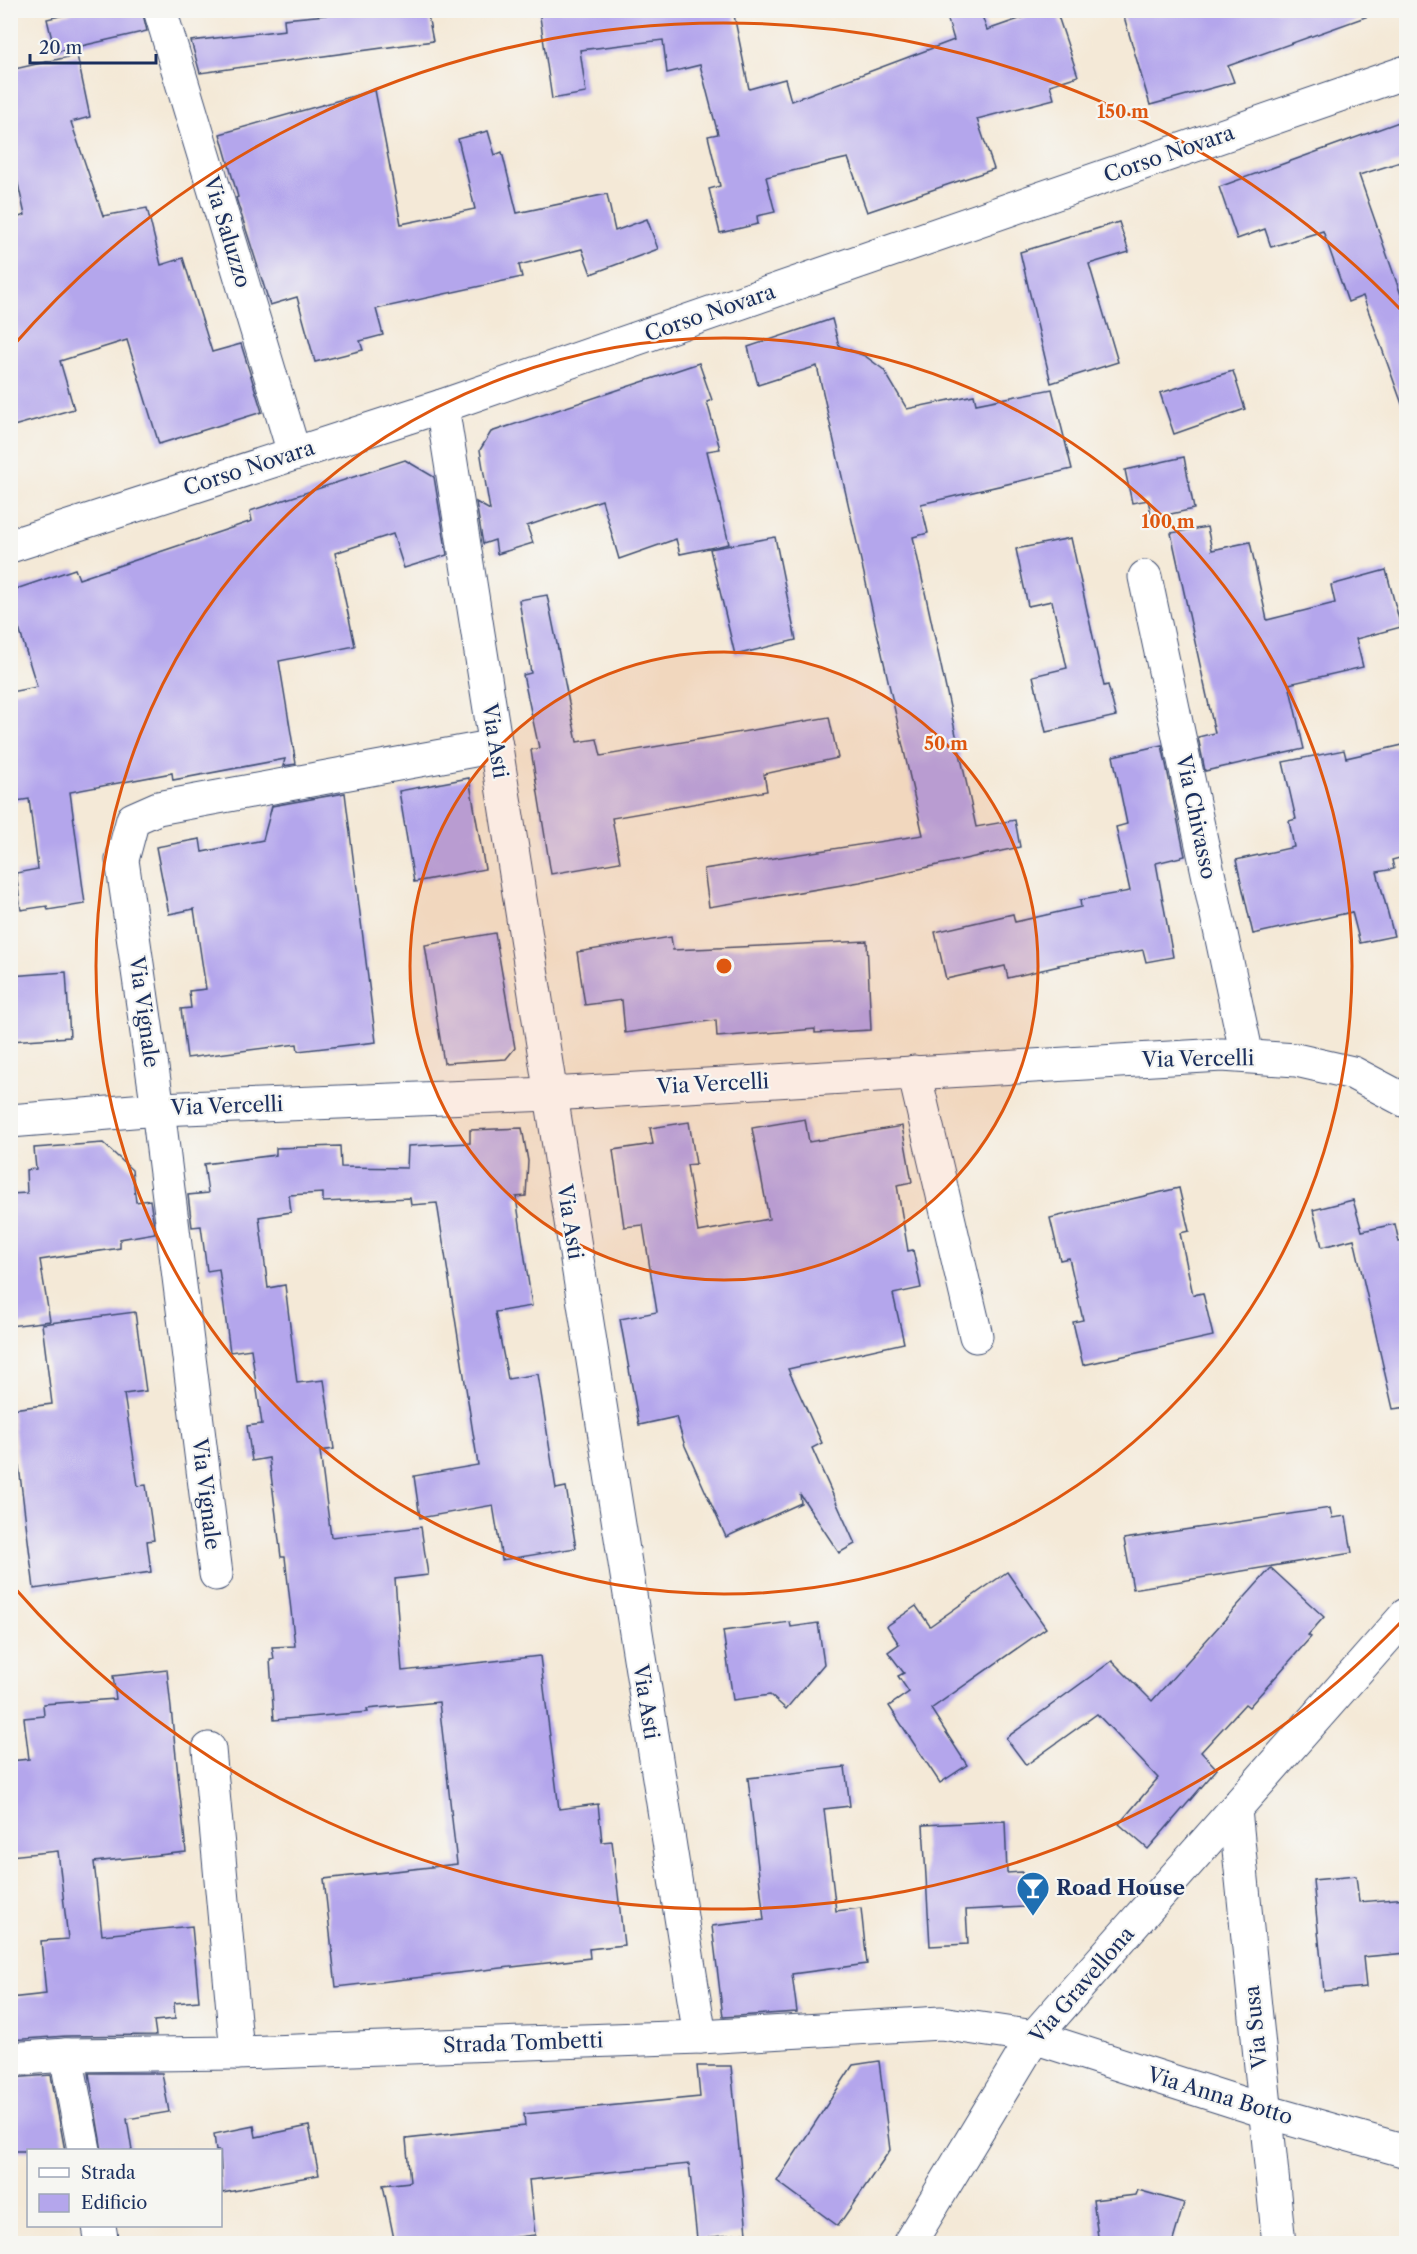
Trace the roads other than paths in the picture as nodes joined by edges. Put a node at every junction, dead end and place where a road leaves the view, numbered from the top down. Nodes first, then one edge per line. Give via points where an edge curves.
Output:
1 (160, 10) edge
2 (1407, 72) edge
3 (442, 406) junction
4 (294, 453) junction
5 (10, 546) edge
6 (1145, 577) dead end
7 (496, 746) junction
8 (1247, 1056) junction
9 (914, 1072) junction
10 (550, 1094) junction
11 (1407, 1101) edge
12 (158, 1109) junction
13 (10, 1121) edge
14 (976, 1336) dead end
15 (216, 1574) dead end
16 (1407, 1615) edge
17 (209, 1749) dead end
18 (1235, 1810) junction
19 (699, 2037) junction
20 (1034, 2037) junction
21 (237, 2052) junction
22 (66, 2055) junction
23 (10, 2059) edge
24 (1265, 2111) junction
25 (84, 2149) edge
26 (1407, 2151) edge
27 (99, 2227) edge
28 (102, 2244) edge
29 (909, 2244) edge
30 (1279, 2244) edge

1 - 4 street, Via Saluzzo
2 - 3 street, Corso Novara
3 - 4 street, Corso Novara
3 - 7 street, Via Asti
4 - 5 street, Corso Novara
6 - 8 street, Via Chivasso
7 - 10 street, Via Asti
7 - 12 street, Via Vignale via 158,808 133,819 122,860
8 - 9 street, Via Vercelli via 1222,1054
8 - 11 street, Via Vercelli via 1296,1060 1353,1073
9 - 10 street, Via Vercelli
9 - 14 street
10 - 12 street, Via Vercelli
10 - 19 street, Via Asti
12 - 13 street, Via Vercelli
12 - 15 street, Via Vignale
16 - 18 street, Via Gravellona
17 - 21 street
18 - 20 street, Via Gravellona
18 - 24 street, Via Susa
19 - 20 street, Strada Tombetti via 940,2023
19 - 21 street, Strada Tombetti
20 - 24 street, Via Anna Botto
20 - 29 street, Via Gravellona
21 - 22 street, Strada Tombetti
22 - 23 street, Strada Tombetti
22 - 25 street
24 - 26 street, Via Anna Botto
24 - 30 street, Via Susa
27 - 28 street

